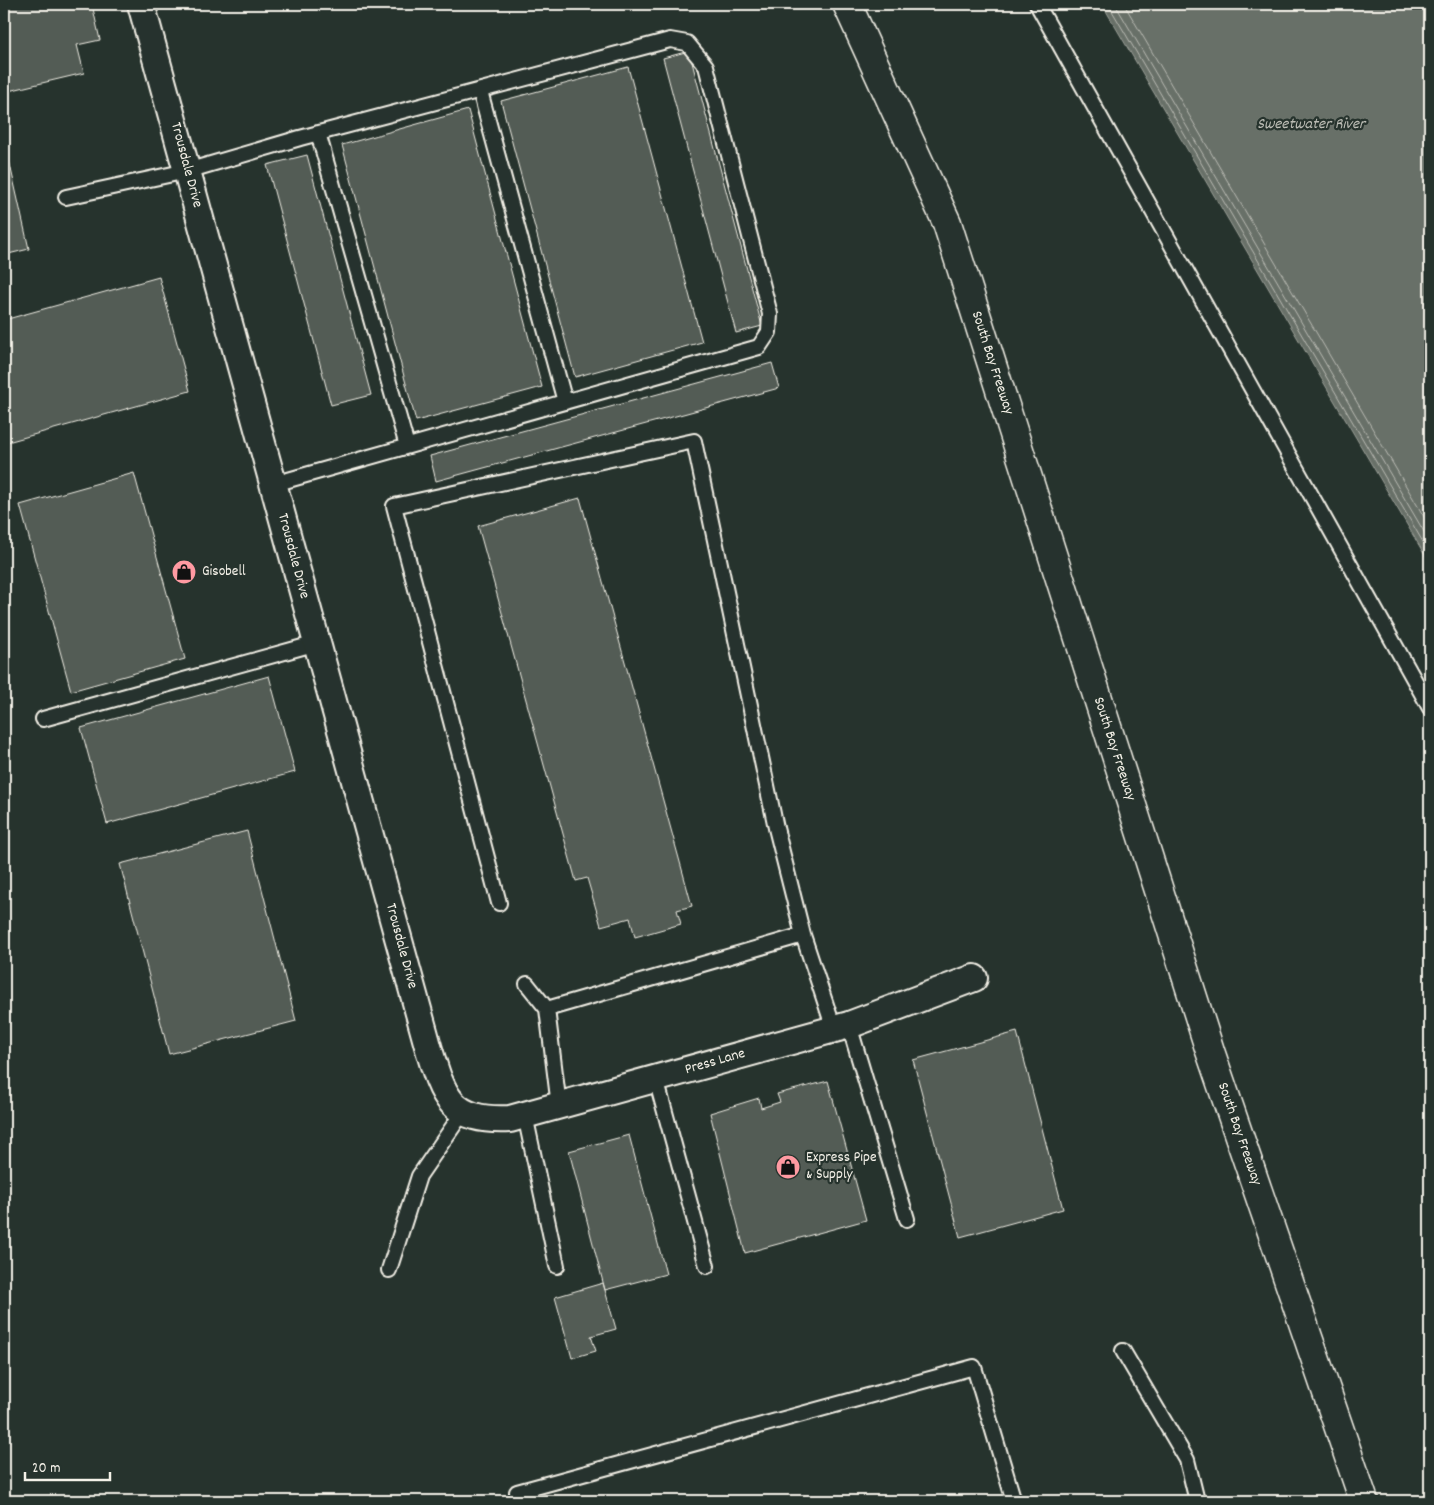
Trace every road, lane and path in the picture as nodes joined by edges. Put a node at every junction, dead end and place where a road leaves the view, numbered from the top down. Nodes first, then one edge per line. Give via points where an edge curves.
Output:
1 (141, 4) edge
2 (847, 4) edge
3 (1037, 4) edge
4 (480, 91) junction
5 (318, 133) junction
6 (187, 170) junction
7 (66, 197) dead end
8 (565, 402) junction
9 (407, 446) junction
10 (274, 484) junction
11 (317, 643) junction
12 (1430, 708) edge
13 (43, 719) dead end
14 (500, 903) dead end
15 (803, 935) junction
16 (974, 978) dead end
17 (527, 984) dead end
18 (547, 1009) junction
19 (842, 1027) junction
20 (656, 1079) junction
21 (558, 1106) junction
22 (458, 1108) junction
23 (525, 1115) junction
24 (907, 1219) dead end
25 (557, 1266) dead end
26 (707, 1266) dead end
27 (389, 1270) dead end
28 (1123, 1351) dead end
29 (517, 1492) dead end
30 (1014, 1501) edge
31 (1197, 1501) edge
32 (1364, 1501) edge

1 - 6 street, Trousdale Drive
2 - 32 highway, South Bay Freeway via 947,223 1210,1051
3 - 12 lane
4 - 5 lane
4 - 8 lane
4 - 8 lane via 670,40 687,43 706,66 770,314 769,332 760,347
5 - 6 lane
5 - 9 lane
6 - 7 lane
6 - 10 street, Trousdale Drive
8 - 9 lane
9 - 10 lane
10 - 11 street, Trousdale Drive
11 - 13 lane
11 - 22 street, Trousdale Drive via 440,1084
14 - 15 lane via 394,506 694,441 776,828
15 - 18 lane
15 - 19 lane
16 - 19 street, Press Lane
17 - 18 lane
18 - 21 lane
19 - 20 street, Press Lane
19 - 24 lane
20 - 21 street, Press Lane
20 - 26 lane
21 - 23 street, Press Lane
22 - 23 street, Press Lane via 486,1120
22 - 27 lane via 419,1176
23 - 25 lane
28 - 31 lane via 1187,1460
29 - 30 lane via 974,1367

